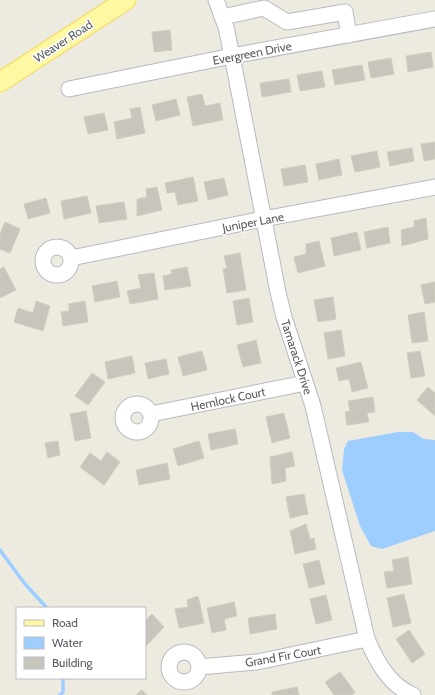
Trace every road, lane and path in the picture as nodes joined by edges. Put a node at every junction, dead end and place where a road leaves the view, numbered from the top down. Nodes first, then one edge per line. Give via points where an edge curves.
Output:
1 (126, 0) edge
2 (216, 0) edge
3 (222, 17) junction
4 (435, 19) edge
5 (349, 35) junction
6 (232, 56) junction
7 (0, 82) edge
8 (69, 89) dead end
9 (435, 187) edge
10 (263, 220) junction
11 (71, 258) dead end
12 (305, 383) junction
13 (151, 414) dead end
14 (367, 639) junction
15 (199, 667) dead end
16 (413, 695) edge

1 - 7 main road, Weaver Road
2 - 3 street, Tamarack Drive
3 - 5 street via 264,8 287,22 346,12
3 - 6 street, Tamarack Drive
4 - 5 street, Evergreen Drive
5 - 6 street, Evergreen Drive
6 - 8 street, Evergreen Drive
6 - 10 street, Tamarack Drive
9 - 10 street, Juniper Lane
10 - 11 street, Juniper Lane
10 - 12 street, Tamarack Drive via 284,317
12 - 13 street, Hemlock Court
12 - 14 street, Tamarack Drive via 313,406
14 - 15 street, Grand Fir Court via 257,662
14 - 16 street, Tamarack Drive via 383,672

